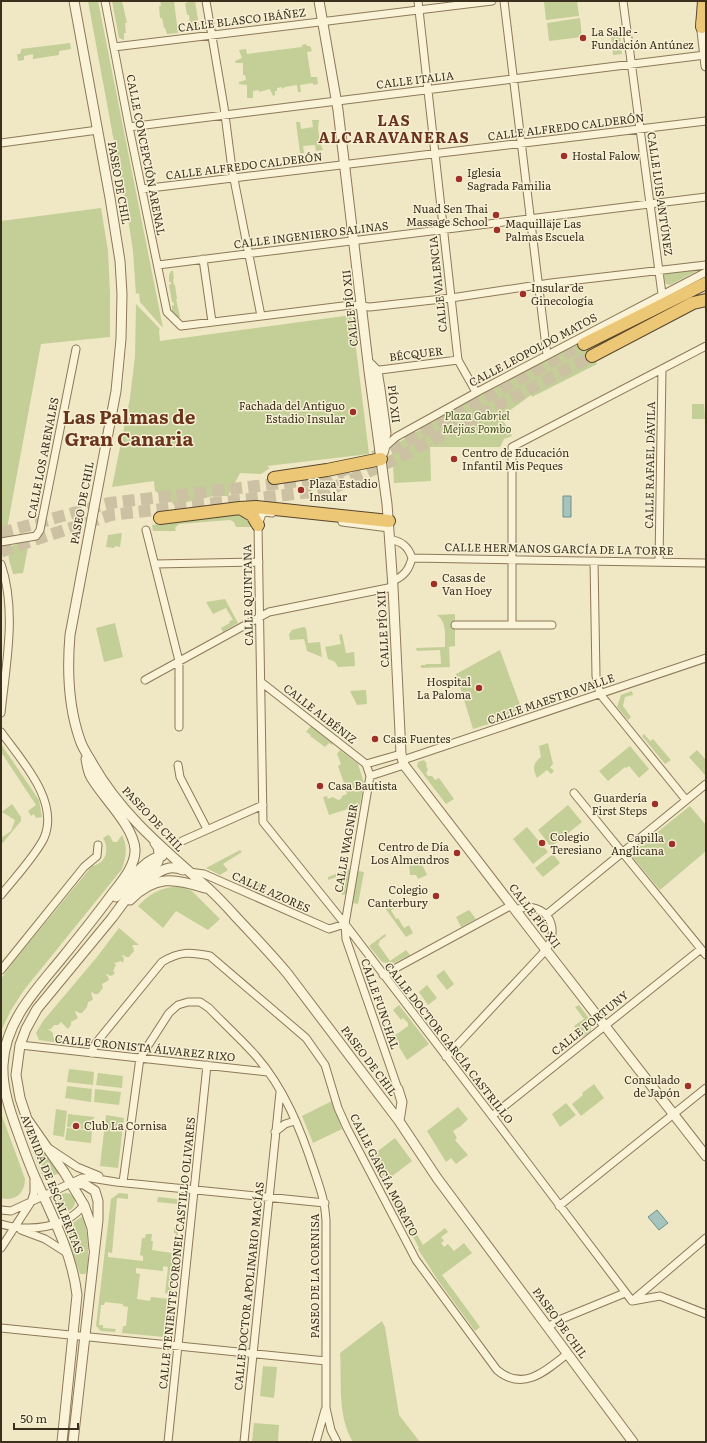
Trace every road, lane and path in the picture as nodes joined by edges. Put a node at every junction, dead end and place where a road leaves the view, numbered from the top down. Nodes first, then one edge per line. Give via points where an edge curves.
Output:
1 (74, 1) edge
2 (105, 1) edge
3 (206, 1) edge
4 (418, 1) edge
5 (492, 1) edge
6 (504, 1) edge
7 (623, 1) edge
8 (319, 2) edge
9 (703, 3) edge
10 (419, 10) junction
11 (322, 22) junction
12 (702, 27) joint
13 (212, 35) junction
14 (114, 47) junction
15 (705, 55) junction
16 (632, 65) junction
17 (706, 66) edge
18 (514, 79) junction
19 (428, 90) junction
20 (337, 101) junction
21 (225, 115) junction
22 (706, 121) edge
23 (129, 127) junction
24 (640, 129) junction
25 (98, 130) junction
26 (1, 143) edge
27 (522, 143) junction
28 (435, 154) junction
29 (345, 164) junction
30 (234, 178) junction
31 (142, 189) junction
32 (706, 197) edge
33 (650, 204) junction
34 (530, 219) junction
35 (443, 230) junction
36 (354, 241) junction
37 (249, 254) junction
38 (204, 259) junction
39 (158, 265) junction
40 (706, 265) edge
41 (659, 270) junction
42 (706, 272) edge
43 (706, 283) edge
44 (538, 285) junction
45 (662, 294) junction
46 (451, 298) junction
47 (706, 300) edge
48 (362, 306) junction
49 (261, 316) junction
50 (212, 322) junction
51 (584, 344) tunnel mouth
52 (706, 346) edge
53 (76, 349) dead end
54 (547, 355) junction
55 (592, 356) tunnel mouth
56 (458, 360) junction
57 (368, 362) junction
58 (662, 369) junction
59 (377, 371) junction
60 (476, 392) junction
61 (386, 433) junction
62 (396, 437) junction
63 (380, 455) junction
64 (274, 478) dead end
65 (240, 508) junction
66 (160, 518) dead end
67 (389, 524) junction
68 (258, 525) junction
69 (146, 530) dead end
70 (390, 539) junction
71 (1, 542) edge
72 (412, 558) junction
73 (512, 560) junction
74 (594, 561) junction
75 (258, 562) junction
76 (659, 562) junction
77 (706, 563) edge
78 (1, 564) edge
79 (155, 564) junction
80 (393, 584) junction
81 (260, 617) junction
82 (455, 625) dead end
83 (512, 625) junction
84 (552, 625) dead end
85 (706, 658) edge
86 (179, 661) junction
87 (145, 680) dead end
88 (261, 682) junction
89 (600, 694) junction
90 (1, 713) edge
91 (179, 727) dead end
92 (1, 732) edge
93 (80, 741) junction
94 (403, 759) junction
95 (366, 764) junction
96 (178, 765) dead end
97 (370, 776) junction
98 (706, 784) edge
99 (574, 793) dead end
100 (686, 800) junction
101 (263, 805) junction
102 (207, 829) junction
103 (152, 839) junction
104 (182, 841) dead end
105 (98, 845) dead end
106 (623, 852) junction
107 (159, 857) junction
108 (177, 862) junction
109 (188, 872) junction
110 (210, 890) junction
111 (1, 895) edge
112 (122, 903) junction
113 (514, 907) junction
114 (546, 915) junction
115 (112, 918) junction
116 (345, 924) junction
117 (76, 941) junction
118 (546, 950) junction
119 (704, 952) edge
120 (1, 970) edge
121 (383, 974) junction
122 (604, 1025) junction
123 (20, 1045) junction
124 (91, 1053) junction
125 (446, 1056) junction
126 (140, 1058) junction
127 (208, 1065) junction
128 (268, 1072) junction
129 (706, 1088) edge
130 (398, 1089) junction
131 (280, 1091) junction
132 (387, 1106) junction
133 (673, 1113) junction
134 (492, 1116) junction
135 (295, 1121) junction
136 (399, 1121) junction
137 (276, 1132) junction
138 (44, 1144) junction
139 (706, 1156) edge
140 (34, 1176) junction
141 (120, 1182) junction
142 (71, 1183) junction
143 (194, 1190) junction
144 (44, 1196) junction
145 (270, 1197) junction
146 (31, 1202) junction
147 (325, 1203) junction
148 (84, 1205) junction
149 (559, 1206) junction
150 (1, 1210) edge
151 (56, 1223) junction
152 (1, 1224) edge
153 (14, 1228) junction
154 (706, 1238) edge
155 (1, 1248) edge
156 (94, 1249) junction
157 (67, 1253) junction
158 (626, 1293) junction
159 (632, 1301) junction
160 (706, 1314) edge
161 (548, 1327) junction
162 (1, 1328) edge
163 (72, 1335) junction
164 (85, 1336) junction
165 (178, 1346) junction
166 (253, 1353) junction
167 (568, 1354) junction
168 (326, 1361) junction
169 (326, 1408) junction
170 (62, 1442) edge
171 (73, 1442) edge
172 (168, 1442) edge
173 (244, 1442) edge
174 (316, 1442) edge
175 (337, 1442) edge
176 (633, 1442) edge

1 - 25 street, PASEO DE CHIL
2 - 14 street, CALLE CONCEPCIÓN ARENAL
3 - 13 street
4 - 10 street, CALLE VALENCIA
5 - 10 street, CALLE BLASCO IBÁÑEZ
6 - 18 street
7 - 16 street, CALLE LUIS ANTÚNEZ
8 - 11 street, CALLE PÍO XII
9 - 12 highway
10 - 11 street, CALLE BLASCO IBÁÑEZ
10 - 19 street, CALLE VALENCIA
11 - 13 street, CALLE BLASCO IBÁÑEZ
11 - 20 street, CALLE PÍO XII
12 - 15 street
13 - 14 street, CALLE BLASCO IBÁÑEZ
13 - 21 street
14 - 23 street, CALLE CONCEPCIÓN ARENAL
15 - 16 street, CALLE ITALIA
15 - 17 street
16 - 18 street, CALLE ITALIA
16 - 24 street, CALLE LUIS ANTÚNEZ
18 - 19 street, CALLE ITALIA
18 - 27 street
19 - 20 street, CALLE ITALIA
19 - 28 street, CALLE VALENCIA
20 - 21 street, CALLE ITALIA
20 - 29 street, CALLE PÍO XII
21 - 23 street, CALLE ITALIA
21 - 30 street
22 - 24 street, CALLE ALFREDO CALDERÓN
23 - 31 street, CALLE CONCEPCIÓN ARENAL
24 - 27 street, CALLE ALFREDO CALDERÓN
24 - 33 street, CALLE LUIS ANTÚNEZ
25 - 26 street
25 - 93 street, PASEO DE CHIL via 120,261 122,312 116,391 70,635 69,690 72,714
27 - 28 street, CALLE ALFREDO CALDERÓN
27 - 34 street
28 - 29 street, CALLE ALFREDO CALDERÓN
28 - 35 street, CALLE VALENCIA
29 - 30 street, CALLE ALFREDO CALDERÓN
29 - 36 street, CALLE PÍO XII
30 - 31 street, CALLE ALFREDO CALDERÓN
30 - 37 street
31 - 39 street, CALLE CONCEPCIÓN ARENAL
32 - 33 street, CALLE INGENIERO SALINAS
33 - 34 street, CALLE INGENIERO SALINAS
33 - 41 street, CALLE LUIS ANTÚNEZ
34 - 35 street, CALLE INGENIERO SALINAS
34 - 44 street
35 - 36 street, CALLE INGENIERO SALINAS
35 - 46 street, CALLE VALENCIA
36 - 37 street, CALLE INGENIERO SALINAS
36 - 48 street, CALLE PÍO XII
37 - 38 street, CALLE INGENIERO SALINAS
37 - 49 street
38 - 39 street, CALLE INGENIERO SALINAS
38 - 50 street
39 - 50 street, CALLE CONCEPCIÓN ARENAL via 167,312 181,326
40 - 41 street
41 - 44 street
41 - 45 street, CALLE LUIS ANTÚNEZ
42 - 45 street, CALLE LEOPOLDO MATOS
43 - 51 highway
44 - 46 street
44 - 54 street
45 - 54 street, CALLE LEOPOLDO MATOS
46 - 48 street
46 - 56 street, CALLE VALENCIA
47 - 55 highway via 693,303
48 - 49 street via 351,304
48 - 57 street, CALLE PÍO XII
49 - 50 street
52 - 58 street
53 - 71 street, CALLE LOS ARENALES via 40,530 36,536
54 - 60 street, CALLE LEOPOLDO MATOS
56 - 59 street, BÉCQUER
56 - 60 street, CALLE VALENCIA
57 - 59 street, PÍO XII
57 - 63 street, CALLE PÍO XII
58 - 73 street via 512,447
58 - 76 street, CALLE RAFAEL DÁVILA
59 - 61 street, PÍO XII
60 - 62 street, CALLE LEOPOLDO MATOS
61 - 62 street
61 - 63 street, PÍO XII
62 - 63 street, CALLE LEOPOLDO MATOS
63 - 64 highway via 327,470
63 - 67 street, CALLE PÍO XII
65 - 66 highway
65 - 67 highway via 274,508
65 - 68 highway via 252,515
67 - 68 street via 266,512 260,516
67 - 70 street, CALLE PÍO XII
68 - 75 street, CALLE QUINTANA
69 - 79 street
70 - 72 street via 403,544
70 - 80 street, CALLE PÍO XII
72 - 73 street, CALLE HERMANOS GARCÍA DE LA TORRE
72 - 80 street via 404,576
73 - 74 street, CALLE HERMANOS GARCÍA DE LA TORRE
73 - 83 street
74 - 76 street, CALLE HERMANOS GARCÍA DE LA TORRE
74 - 89 street via 596,676
75 - 79 street
75 - 81 street, CALLE QUINTANA
76 - 77 street, CALLE HERMANOS GARCÍA DE LA TORRE
78 - 90 street via 10,624
79 - 86 street
80 - 81 street via 269,612
80 - 94 street, CALLE PÍO XII
81 - 86 street
81 - 88 street, CALLE QUINTANA
82 - 83 street
83 - 84 street
85 - 89 street, CALLE MAESTRO VALLE
86 - 87 street
86 - 91 street
88 - 95 street, CALLE ALBÉNIZ
88 - 101 street, CALLE QUINTANA
89 - 94 street, CALLE MAESTRO VALLE
89 - 100 street
92 - 111 street via 41,789 46,803 47,822 41,843
93 - 103 street, PASEO DE CHIL via 100,777
93 - 117 street, AVENIDA DE ESCALERITAS via 91,776 124,822 135,849 134,859 125,877
94 - 95 street
94 - 97 street
94 - 113 street, CALLE PÍO XII
95 - 97 street
96 - 102 street via 180,777
97 - 116 street, CALLE WAGNER
98 - 100 street
99 - 106 street
100 - 106 street
101 - 102 street
101 - 116 street, CALLE DOCTOR GARCÍA CASTRILLO via 263,822
102 - 104 street
103 - 107 street via 158,847
103 - 108 street, PASEO DE CHIL
105 - 120 street via 97,856 84,867
106 - 114 street
106 - 119 street
107 - 108 street via 169,857
107 - 112 street via 158,862
107 - 117 street via 146,864
108 - 109 street, PASEO DE CHIL
109 - 110 street, PASEO DE CHIL
109 - 112 street via 175,866 157,872
109 - 116 street, CALLE AZORES via 204,874 329,929
110 - 115 street via 176,880 158,882 136,895
110 - 132 street, PASEO DE CHIL via 275,958
112 - 115 street
113 - 114 street via 537,909
113 - 118 street, CALLE PÍO XII
113 - 121 street
114 - 118 street via 553,933
115 - 123 street, AVENIDA DE ESCALERITAS via 36,1009
116 - 121 street, CALLE DOCTOR GARCÍA CASTRILLO
116 - 130 street, CALLE FUNCHAL via 346,939
117 - 140 street, AVENIDA DE ESCALERITAS via 26,1003 14,1023 6,1046 4,1085 11,1114
118 - 122 street, CALLE PÍO XII
118 - 125 street
119 - 122 street, CALLE FORTUNY
121 - 125 street, CALLE DOCTOR GARCÍA CASTRILLO
122 - 133 street, CALLE PÍO XII
122 - 134 street, CALLE FORTUNY
123 - 124 street, CALLE CRONISTA ÁLVAREZ RIXO
123 - 138 street, AVENIDA DE ESCALERITAS via 16,1075 20,1098 27,1119
124 - 126 street, CALLE CRONISTA ÁLVAREZ RIXO
124 - 167 street, CALLE GARCÍA MORATO via 96,1043 162,962 183,953 210,956 287,1020 314,1049 325,1065 346,1128 416,1260 497,1370 510,1378 526,1379 540,1374
125 - 134 street, CALLE DOCTOR GARCÍA CASTRILLO
126 - 127 street, CALLE CRONISTA ÁLVAREZ RIXO
126 - 128 street, PASEO DE LA CORNISA via 169,1013 178,1005 200,1002 256,1056
126 - 141 street, PASEO DE LA CORNISA
127 - 128 street, CALLE CRONISTA ÁLVAREZ RIXO
127 - 143 street, CALLE TENIENTE CORONEL CASTILLO OLIVARES
128 - 131 street, PASEO DE LA CORNISA
129 - 133 street
130 - 132 street via 396,1098
130 - 136 street via 402,1102
131 - 135 street, PASEO DE LA CORNISA
131 - 137 street, CALLE DOCTOR APOLINARIO MACÍAS
132 - 136 street, PASEO DE CHIL
133 - 139 street, CALLE PÍO XII
133 - 149 street
134 - 149 street, CALLE DOCTOR GARCÍA CASTRILLO
135 - 137 street via 285,1124
135 - 147 street, PASEO DE LA CORNISA
136 - 161 street, PASEO DE CHIL via 437,1178
137 - 145 street, CALLE DOCTOR APOLINARIO MACÍAS
138 - 141 street via 77,1168
138 - 142 street, AVENIDA DE ESCALERITAS
140 - 144 street, AVENIDA DE ESCALERITAS
140 - 146 street via 35,1186
141 - 142 street via 82,1178
141 - 143 street
142 - 144 street
142 - 148 street, AVENIDA DE ESCALERITAS
142 - 156 street, AVENIDA DE ESCALERITAS via 84,1184 94,1191 98,1220
143 - 145 street
143 - 165 street, CALLE TENIENTE CORONEL CASTILLO OLIVARES
144 - 146 street
144 - 151 street, AVENIDA DE ESCALERITAS
145 - 147 street
145 - 166 street, CALLE DOCTOR APOLINARIO MACÍAS
146 - 150 street via 11,1211
146 - 153 street
147 - 168 street, PASEO DE LA CORNISA
148 - 151 street via 78,1212
148 - 156 street, AVENIDA DE ESCALERITAS via 92,1228
149 - 158 street, CALLE DOCTOR GARCÍA CASTRILLO
151 - 153 street via 40,1228
151 - 157 street, AVENIDA DE ESCALERITAS
152 - 153 street
153 - 155 street
153 - 157 street via 45,1239
154 - 159 street
156 - 164 street, AVENIDA DE ESCALERITAS
157 - 163 street, AVENIDA DE ESCALERITAS via 77,1295
158 - 159 street, CALLE DOCTOR GARCÍA CASTRILLO
158 - 161 street via 559,1320
159 - 160 street via 660,1296
161 - 167 street, PASEO DE CHIL
162 - 163 street
163 - 164 street
163 - 170 street, AVENIDA DE ESCALERITAS
164 - 165 street
164 - 171 street, AVENIDA DE ESCALERITAS
165 - 166 street
165 - 172 street, CALLE TENIENTE CORONEL CASTILLO OLIVARES
166 - 168 street
166 - 173 street, CALLE DOCTOR APOLINARIO MACÍAS
167 - 176 street, PASEO DE CHIL
168 - 169 street, PASEO DE LA CORNISA
169 - 174 street
169 - 175 street, PASEO DE LA CORNISA via 331,1430

